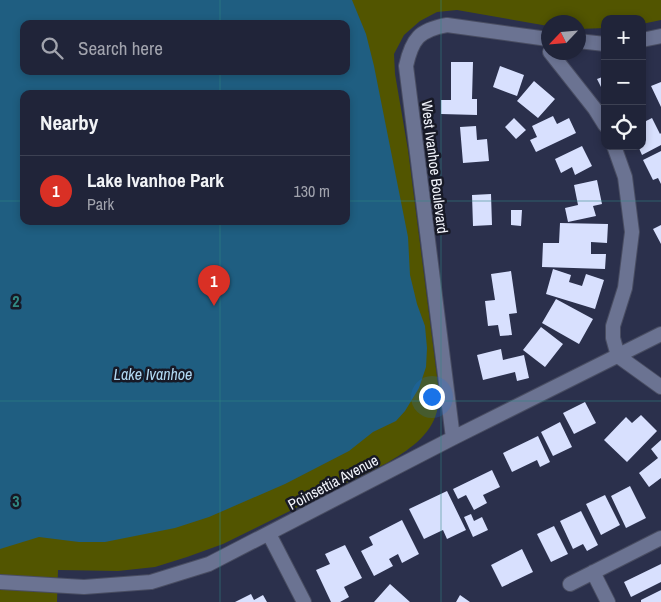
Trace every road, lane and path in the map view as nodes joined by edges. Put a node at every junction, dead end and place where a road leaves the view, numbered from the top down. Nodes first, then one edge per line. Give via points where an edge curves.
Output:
1 (661, 36) edge
2 (541, 38) edge
3 (646, 39) edge
4 (586, 42) edge
5 (601, 44) edge
6 (557, 60) edge
7 (601, 119) edge
8 (615, 150) edge
9 (661, 334) edge
10 (618, 356) junction
11 (661, 387) edge
12 (453, 438) junction
13 (269, 534) junction
14 (661, 538) edge
15 (593, 572) junction
16 (0, 582) edge
17 (570, 584) dead end
18 (304, 602) edge
19 (608, 602) edge

1 - 3 street
2 - 12 street, West Ivanhoe Boulevard via 447,25 431,28 419,36 410,49 406,66
4 - 5 street
6 - 7 street
8 - 10 street via 625,177 632,232 625,288 613,326
9 - 10 street, Poinsettia Avenue
10 - 11 street
10 - 12 street, Poinsettia Avenue
12 - 13 street, Poinsettia Avenue
13 - 16 street, Poinsettia Avenue via 209,564 151,582 84,587
13 - 18 street
14 - 15 street
15 - 17 street
15 - 19 street

